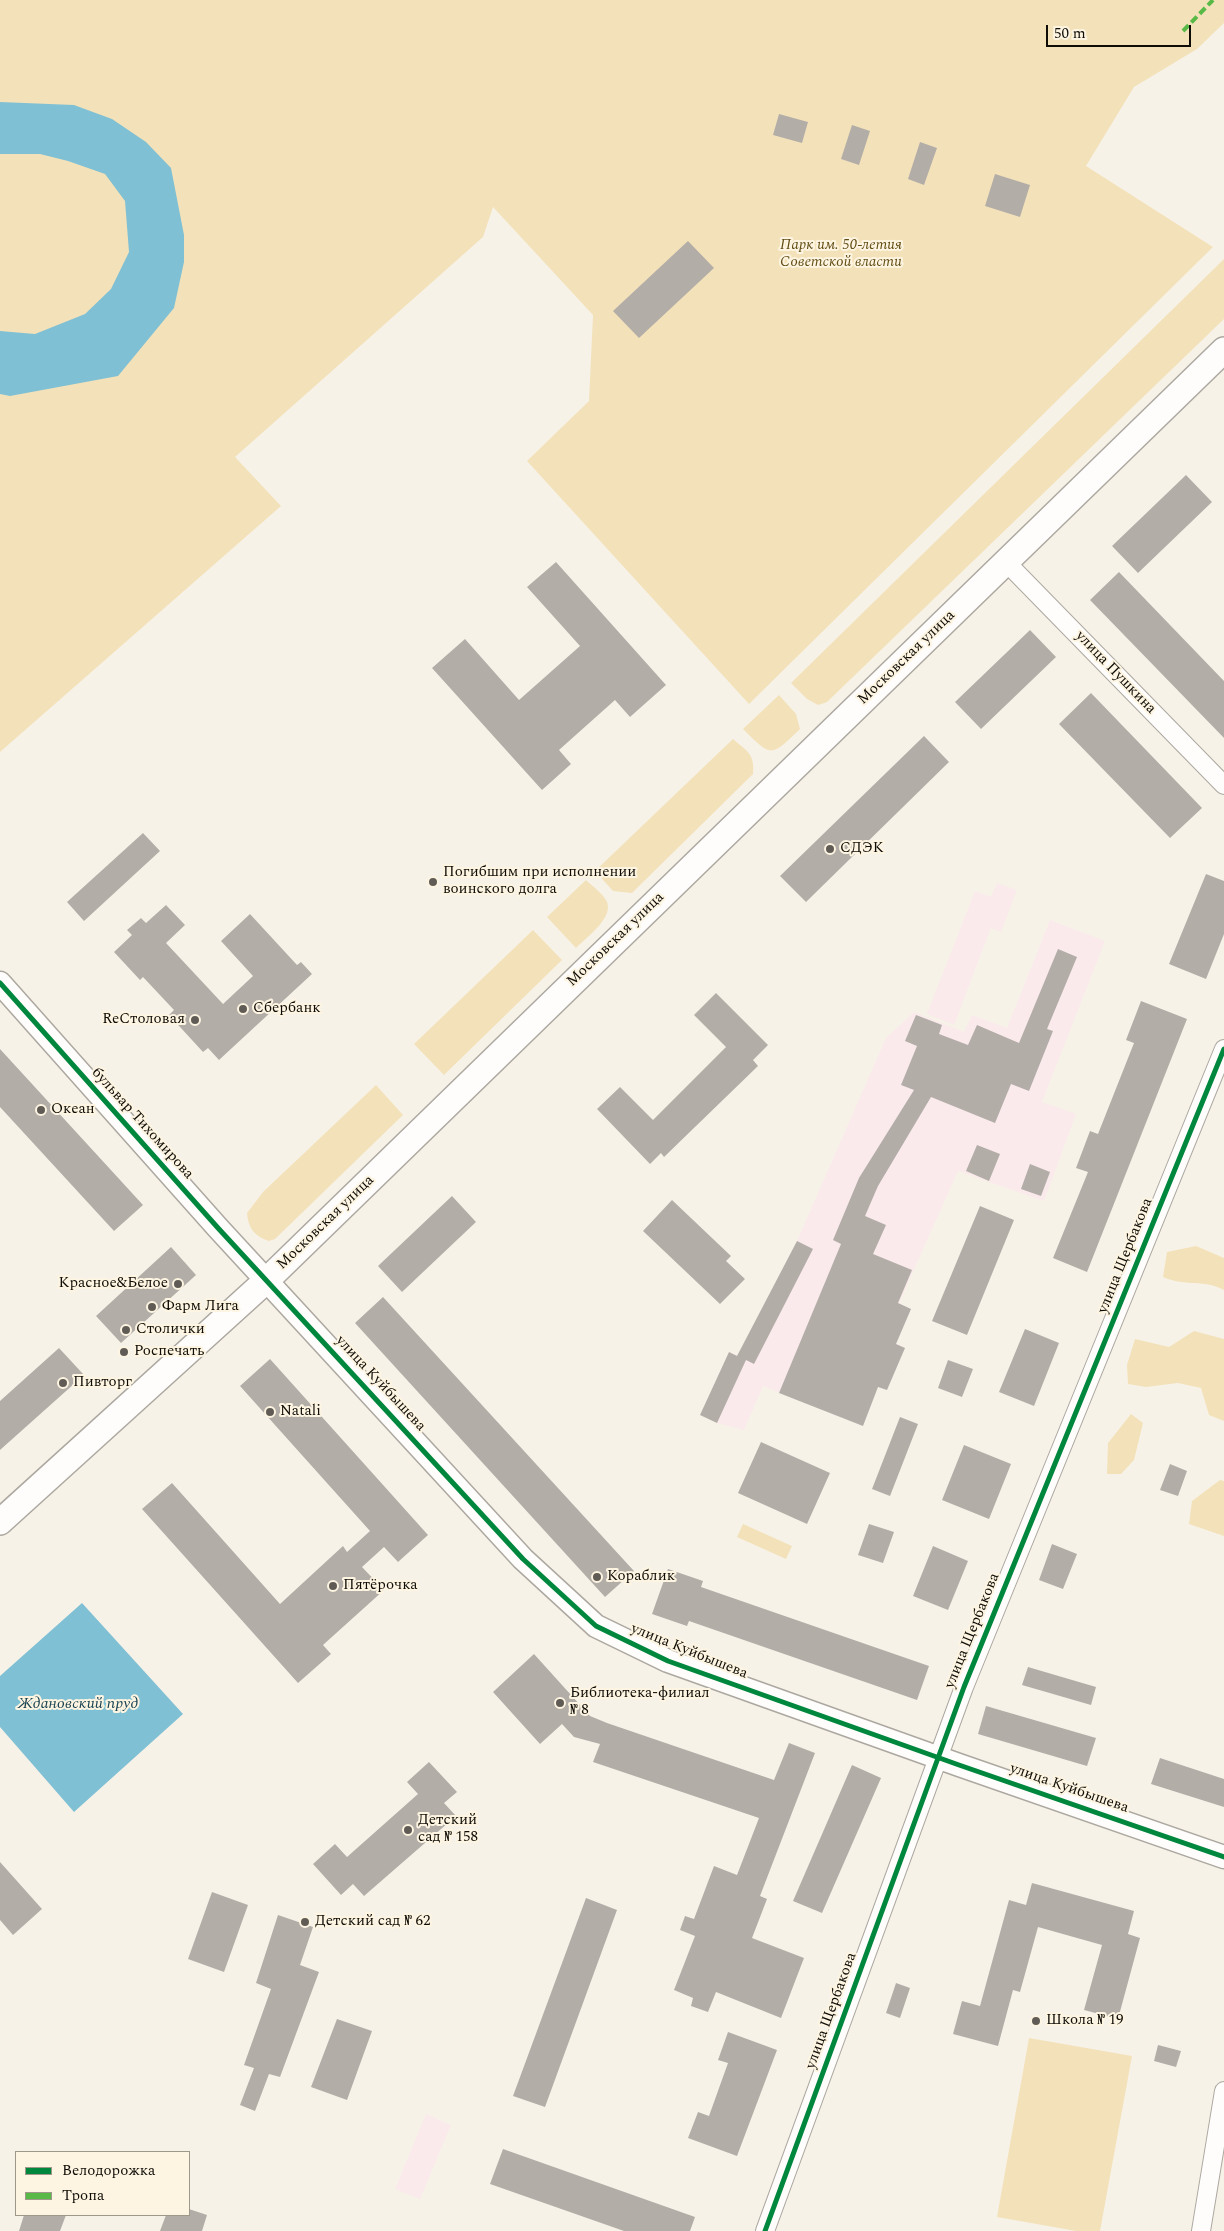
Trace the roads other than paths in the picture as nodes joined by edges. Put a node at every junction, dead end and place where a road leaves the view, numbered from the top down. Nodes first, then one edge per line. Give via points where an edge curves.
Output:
1 (1224, 350) edge
2 (1006, 562) junction
3 (1224, 785) edge
4 (0, 984) edge
5 (1224, 1048) edge
6 (268, 1279) junction
7 (0, 1522) edge
8 (939, 1758) junction
9 (1224, 1857) edge
10 (1224, 2091) edge
11 (765, 2231) edge
12 (1201, 2231) edge

1 - 2 main road, Московская улица
2 - 3 street, улица Пушкина
2 - 6 main road, Московская улица
4 - 6 street, бульвар Тихомирова via 198,1206
5 - 8 street, улица Щербакова via 973,1664
6 - 7 main road, Московская улица
6 - 8 street, улица Куйбышева via 523,1559 596,1626 668,1661
8 - 9 street, улица Куйбышева
8 - 11 street, улица Щербакова
10 - 12 street

